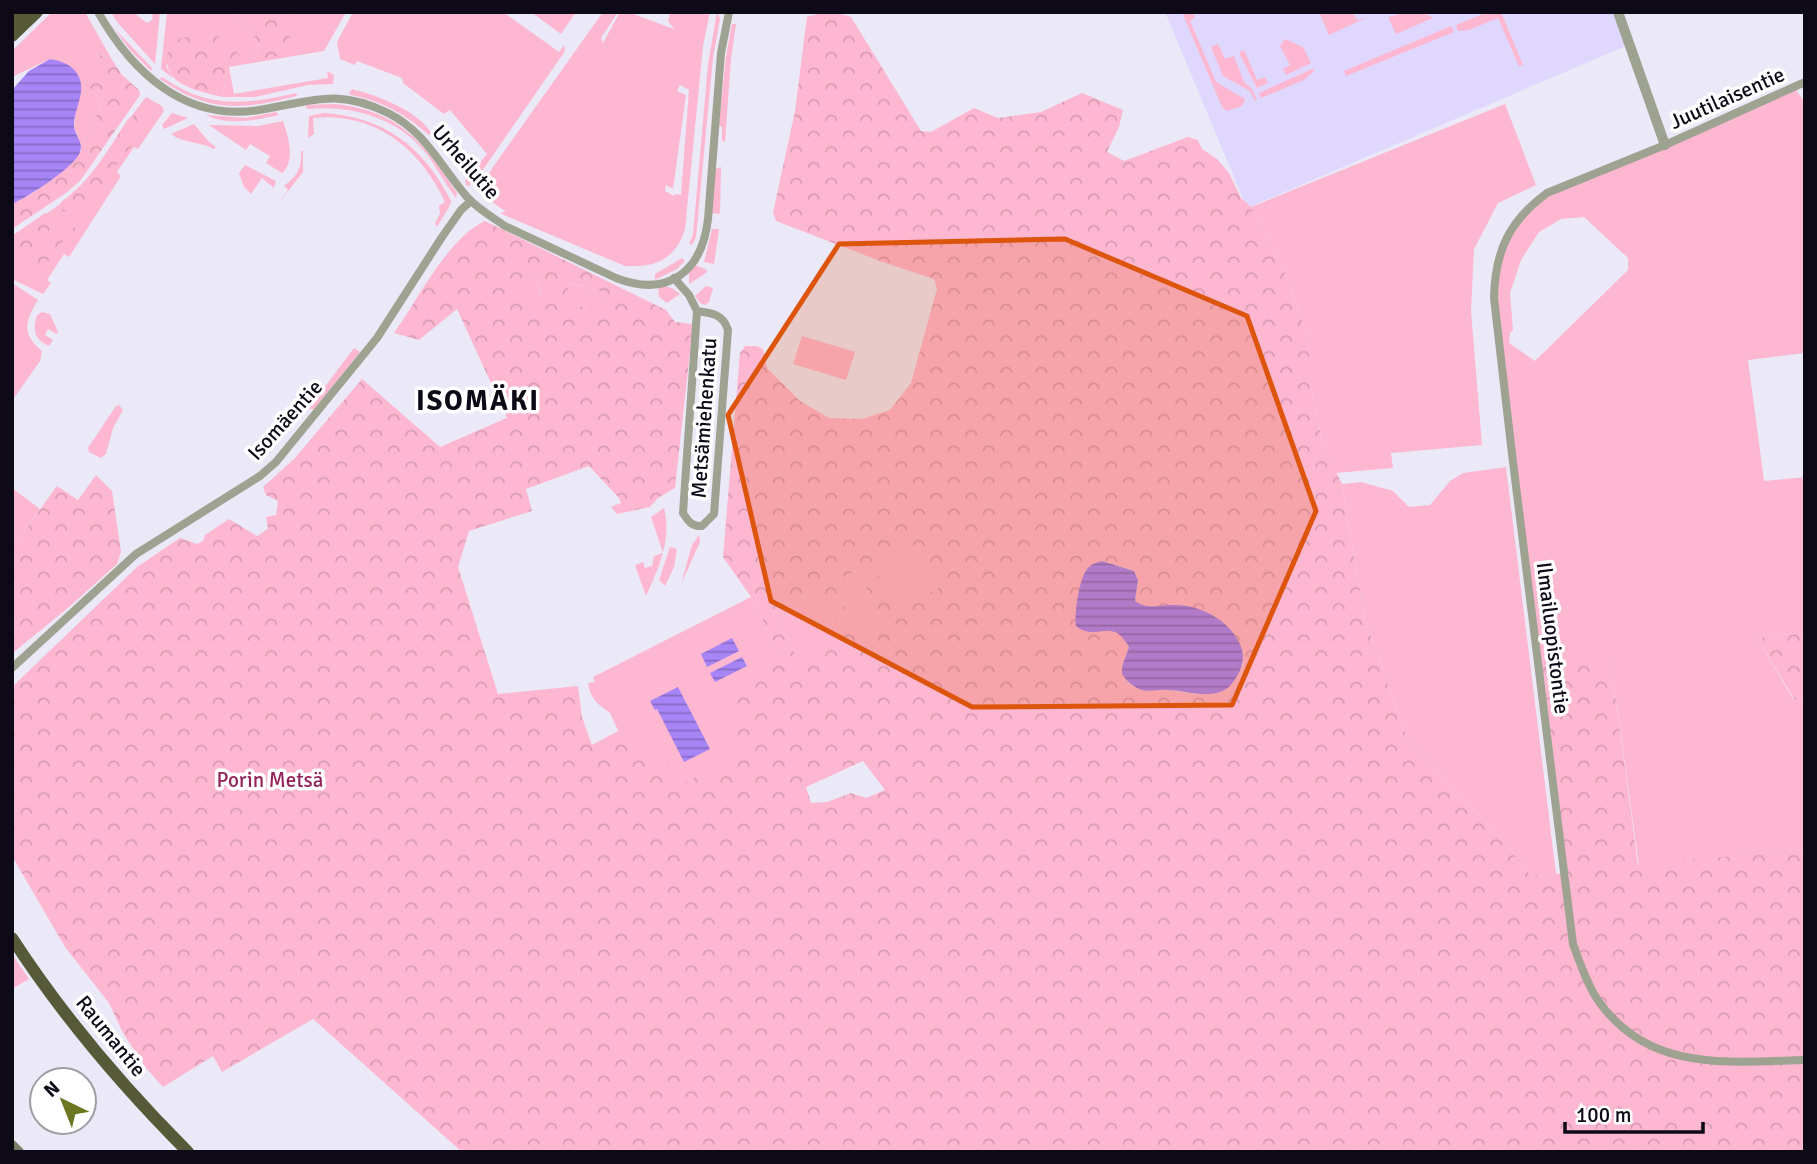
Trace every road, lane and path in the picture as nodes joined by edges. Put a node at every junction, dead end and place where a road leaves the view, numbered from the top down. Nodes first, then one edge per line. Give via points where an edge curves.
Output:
1 (23, 12) edge
2 (37, 12) edge
3 (97, 12) edge
4 (729, 12) edge
5 (1618, 12) edge
6 (14, 29) edge
7 (1805, 82) edge
8 (1665, 145) junction
9 (471, 201) junction
10 (674, 278) junction
11 (697, 311) junction
12 (12, 668) edge
13 (12, 938) edge
14 (1805, 1060) edge
15 (12, 1145) edge
16 (19, 1152) edge
17 (188, 1152) edge

1 - 6 highway
2 - 6 highway
3 - 9 street, Urheilutie via 140,69 175,97 197,107 257,111 339,98 388,113 410,125 428,143
4 - 10 street via 704,246 695,261
5 - 8 street
7 - 8 street, Juutilaisentie
8 - 14 street, Ilmailuopistontie via 1563,185 1530,205 1508,236 1494,273 1573,944 1588,982 1609,1013 1666,1054 1729,1062
9 - 10 street, Urheilutie via 505,226 630,284 654,286
9 - 12 street, Isomäentie via 442,237 377,338 275,463 136,554
10 - 11 street, Metsämiehenkatu
11 - 11 street, Metsämiehenkatu via 683,513 702,526 714,514 728,330 719,316
13 - 17 highway, Raumantie via 93,1047
15 - 16 main road

